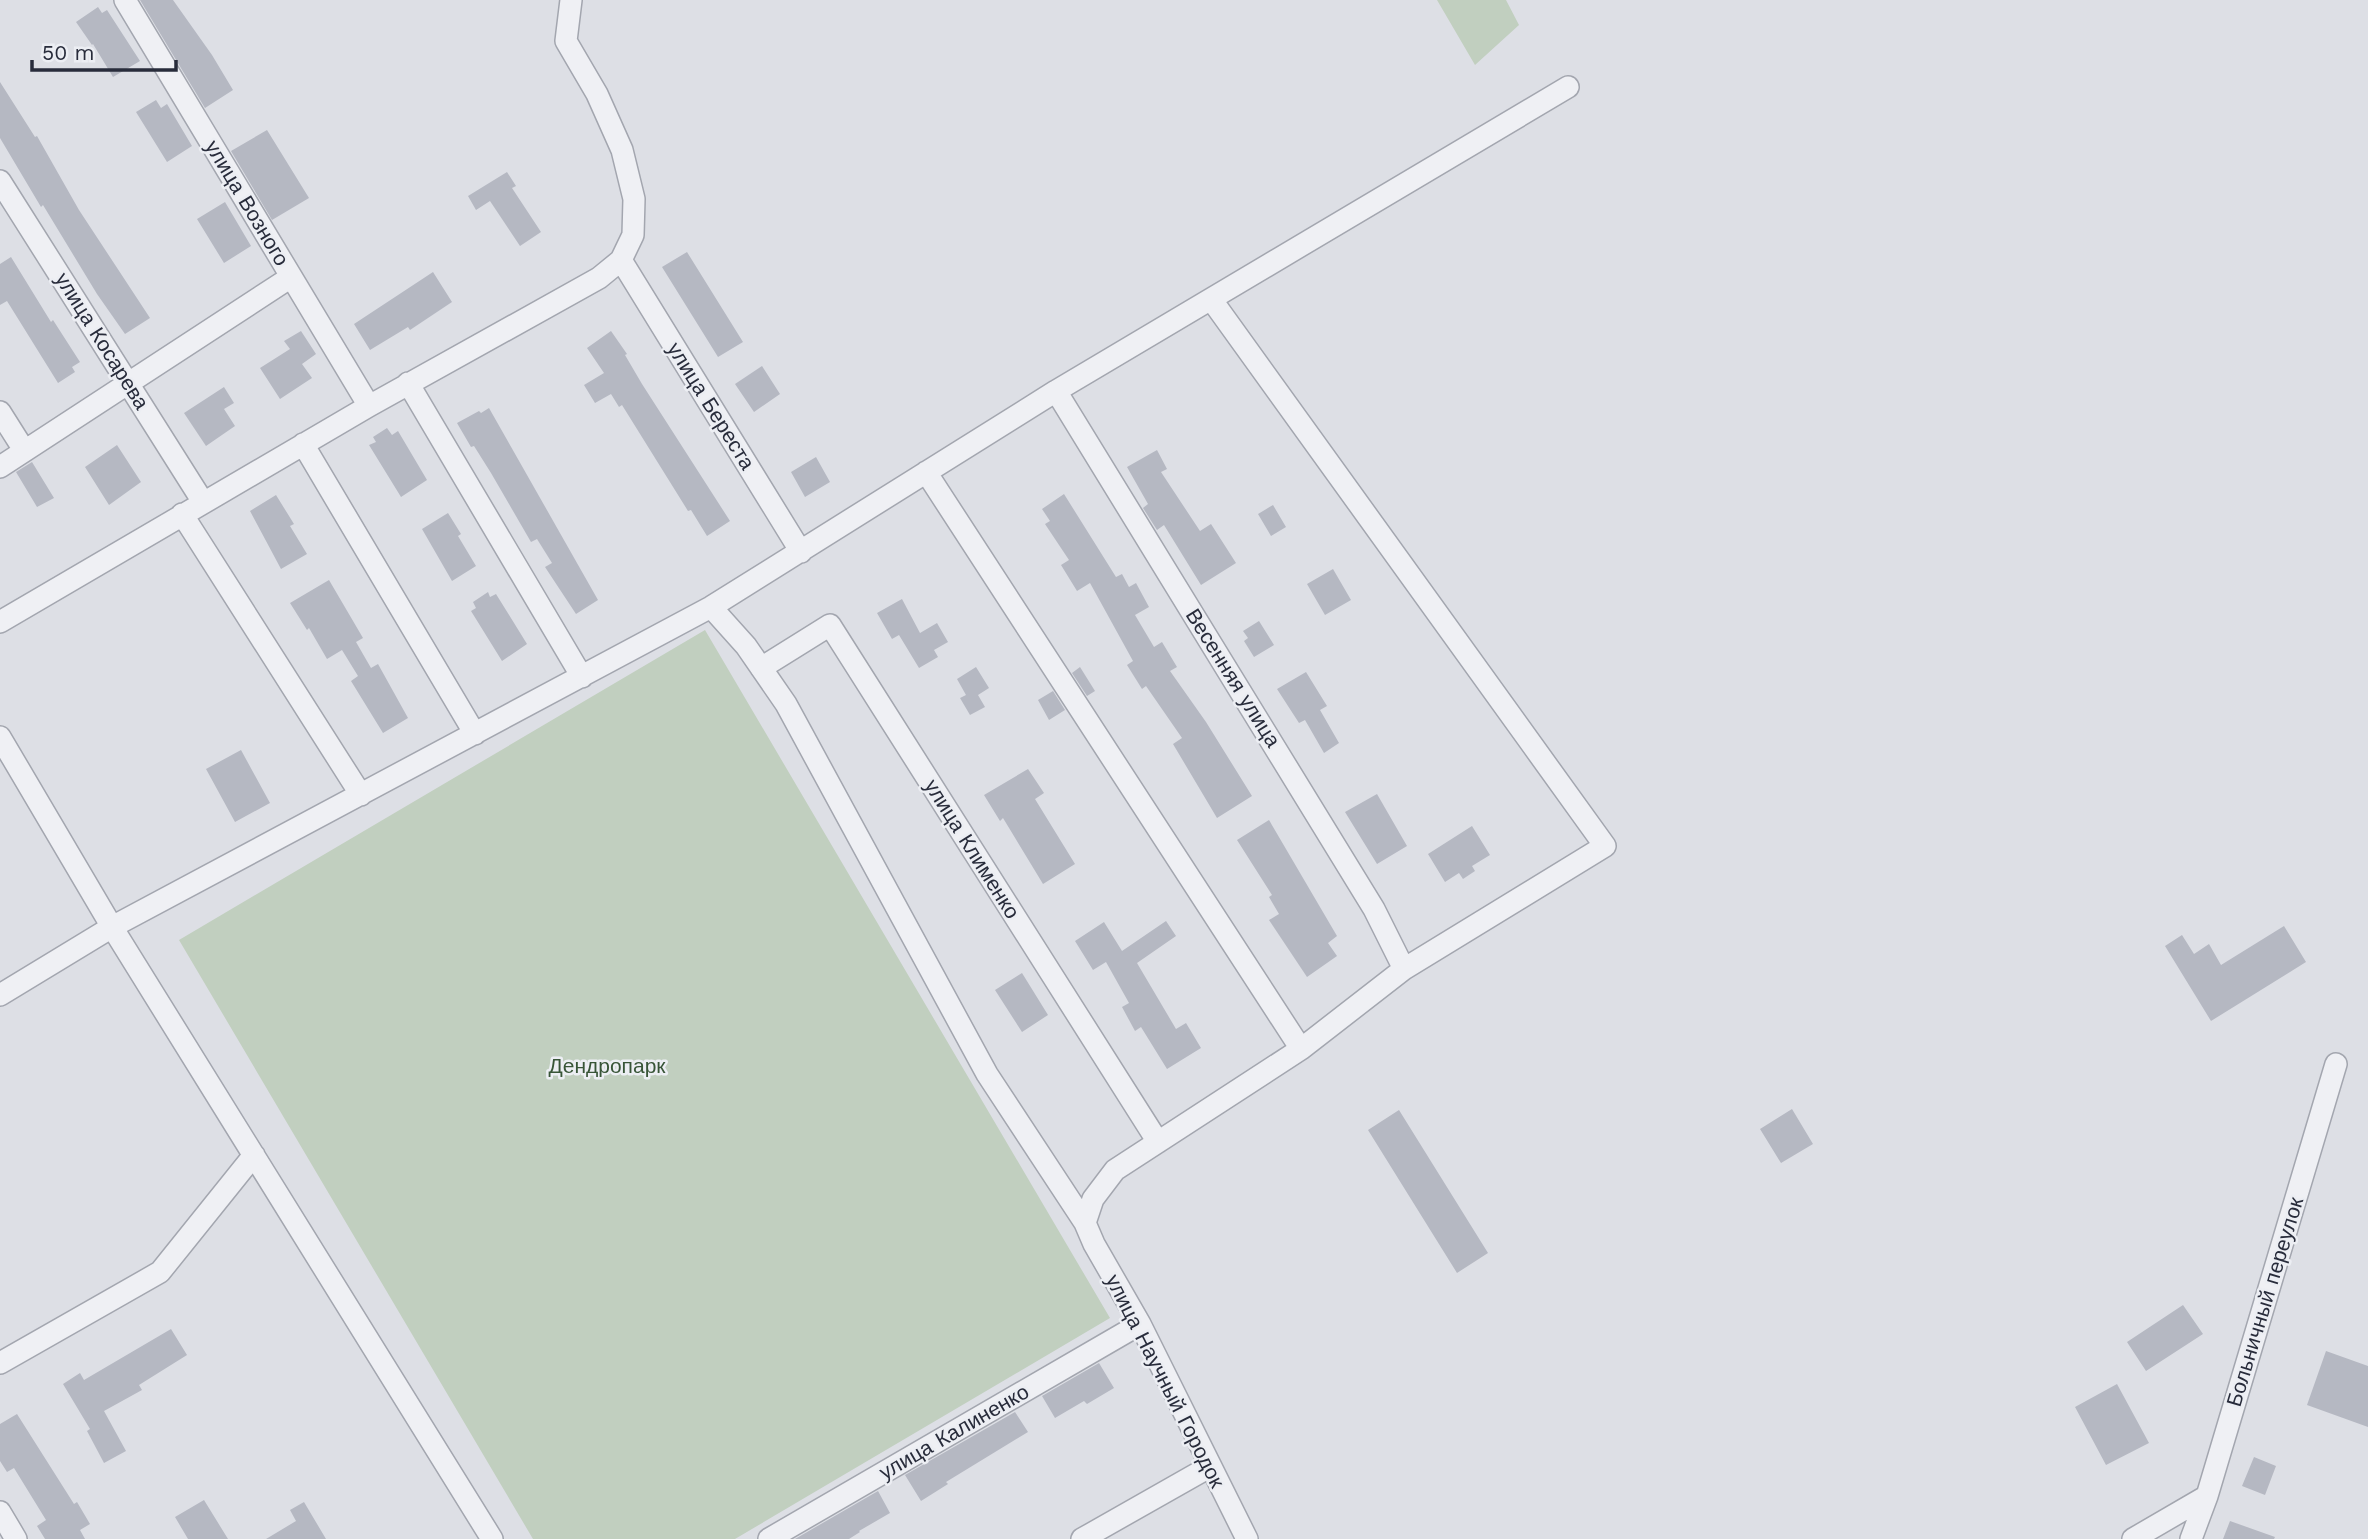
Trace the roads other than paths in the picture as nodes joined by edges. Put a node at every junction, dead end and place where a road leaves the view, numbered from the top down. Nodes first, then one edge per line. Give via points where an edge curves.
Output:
1 (125, 0) edge
2 (571, 0) edge
3 (1568, 87) dead end
4 (0, 181) edge
5 (621, 260) junction
6 (291, 277) junction
7 (1211, 299) junction
8 (127, 382) junction
9 (408, 383) junction
10 (1056, 391) junction
11 (369, 406) junction
12 (0, 412) edge
13 (303, 444) junction
14 (24, 450) junction
15 (0, 467) edge
16 (926, 472) junction
17 (203, 502) junction
18 (183, 514) junction
19 (801, 552) junction
20 (711, 607) junction
21 (0, 622) edge
22 (761, 668) junction
23 (582, 677) junction
24 (475, 734) junction
25 (0, 737) edge
26 (361, 795) junction
27 (112, 927) junction
28 (1405, 969) junction
29 (0, 995) edge
30 (1301, 1049) junction
31 (2336, 1064) dead end
32 (1158, 1142) junction
33 (254, 1154) junction
34 (1086, 1223) junction
35 (1140, 1324) junction
36 (0, 1363) edge
37 (1209, 1467) junction
38 (2207, 1496) junction
39 (0, 1512) edge
40 (16, 1539) edge
41 (492, 1539) edge
42 (769, 1539) edge
43 (1082, 1539) edge
44 (1247, 1539) edge
45 (2133, 1539) edge
46 (2191, 1539) edge

1 - 6 street, улица Возного
2 - 5 street via 566,41 622,149 634,199 633,235
3 - 7 street
4 - 8 street, улица Косарева
5 - 9 street via 599,278
5 - 19 street, улица Береста
6 - 8 street
6 - 11 street, улица Возного
7 - 10 street
7 - 28 street via 1605,846
8 - 14 street
8 - 17 street, улица Косарева
9 - 11 street
9 - 23 street
10 - 16 street
10 - 28 street, Весенняя улица via 1374,909
11 - 13 street
12 - 14 street
13 - 17 street
13 - 24 street
14 - 15 street
16 - 19 street
16 - 30 street
17 - 18 street
18 - 21 street
18 - 26 street
19 - 20 street
20 - 22 street, улица Научный Городок
20 - 23 street
22 - 32 street, улица Клименко via 830,625
22 - 34 street, улица Научный Городок via 786,705 987,1074
23 - 24 street
24 - 26 street
25 - 27 street
26 - 27 street
27 - 29 street
27 - 33 street
28 - 30 street
30 - 32 street
31 - 38 street, Больничный переулок
32 - 34 street via 1115,1171 1093,1199
33 - 36 street via 160,1272
33 - 41 street
34 - 35 street, улица Научный Городок
35 - 37 street, улица Научный Городок
35 - 42 street, улица Калиненко
37 - 43 street
37 - 44 street, улица Научный Городок
38 - 45 street
38 - 46 street, Больничный переулок
39 - 40 street

